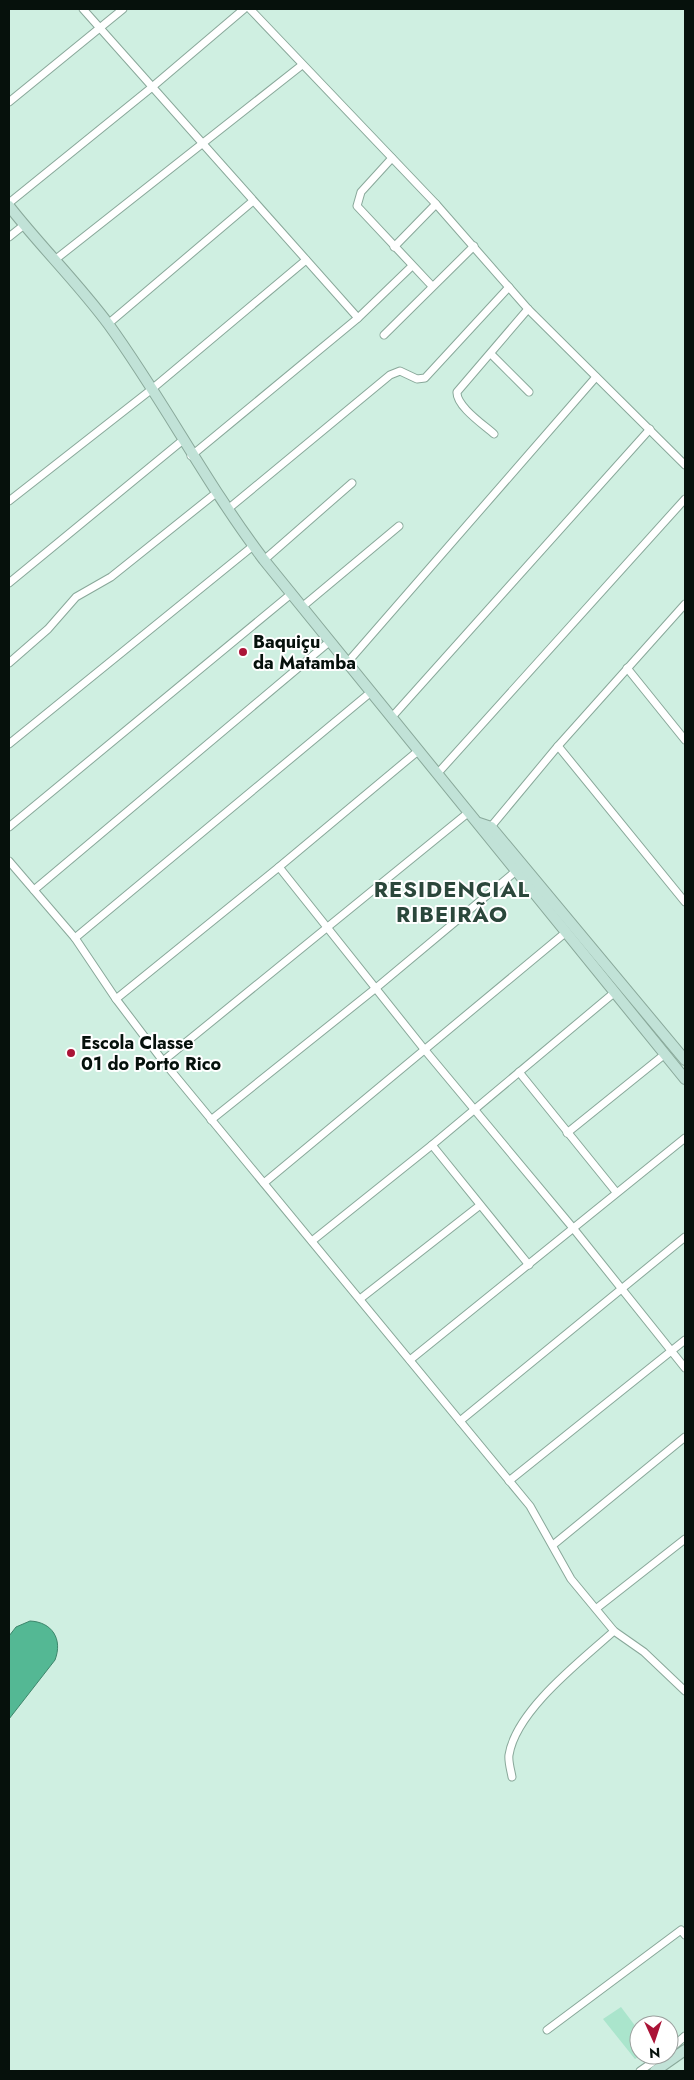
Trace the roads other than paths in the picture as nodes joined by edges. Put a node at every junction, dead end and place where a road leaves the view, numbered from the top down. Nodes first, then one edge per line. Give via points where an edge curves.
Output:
1 (83, 9) edge
2 (124, 9) edge
3 (244, 9) edge
4 (250, 9) edge
5 (99, 29) junction
6 (302, 65) junction
7 (151, 88) junction
8 (9, 102) edge
9 (202, 144) junction
10 (392, 158) junction
11 (253, 200) junction
12 (9, 204) edge
13 (436, 204) junction
14 (24, 225) junction
15 (9, 237) edge
16 (474, 246) junction
17 (394, 247) junction
18 (56, 260) junction
19 (306, 260) junction
20 (412, 266) junction
21 (432, 286) junction
22 (509, 287) junction
23 (528, 309) junction
24 (358, 318) junction
25 (108, 324) junction
26 (384, 335) dead end
27 (492, 354) junction
28 (596, 378) junction
29 (152, 389) junction
30 (529, 392) dead end
31 (650, 429) junction
32 (494, 434) dead end
33 (183, 440) junction
34 (191, 456) junction
35 (685, 465) edge
36 (352, 483) dead end
37 (216, 492) junction
38 (685, 499) edge
39 (9, 502) edge
40 (228, 509) junction
41 (399, 526) dead end
42 (253, 546) junction
43 (264, 560) junction
44 (9, 582) edge
45 (291, 594) junction
46 (685, 604) edge
47 (302, 607) junction
48 (329, 642) junction
49 (347, 663) junction
50 (9, 664) edge
51 (627, 668) junction
52 (371, 692) junction
53 (392, 717) junction
54 (685, 740) edge
55 (9, 744) edge
56 (558, 746) junction
57 (418, 751) junction
58 (438, 773) junction
59 (469, 812) junction
60 (9, 827) edge
61 (488, 830) junction
62 (9, 861) edge
63 (279, 867) junction
64 (516, 871) junction
65 (34, 890) junction
66 (685, 902) edge
67 (328, 928) junction
68 (565, 933) junction
69 (75, 938) junction
70 (376, 988) junction
71 (614, 992) junction
72 (116, 999) junction
73 (424, 1049) junction
74 (665, 1054) junction
75 (684, 1058) edge
76 (163, 1061) junction
77 (518, 1072) junction
78 (685, 1079) edge
79 (473, 1108) junction
80 (211, 1120) junction
81 (567, 1133) junction
82 (685, 1138) edge
83 (432, 1145) junction
84 (264, 1183) junction
85 (616, 1192) junction
86 (479, 1206) junction
87 (573, 1228) junction
88 (685, 1237) edge
89 (312, 1241) junction
90 (529, 1265) junction
91 (622, 1290) junction
92 (360, 1299) junction
93 (685, 1340) edge
94 (672, 1351) junction
95 (410, 1360) junction
96 (685, 1368) edge
97 (460, 1421) junction
98 (685, 1437) edge
99 (510, 1480) junction
100 (685, 1538) edge
101 (553, 1545) junction
102 (597, 1608) junction
103 (614, 1631) junction
104 (685, 1691) edge
105 (512, 1777) dead end
106 (685, 1935) edge
107 (547, 2030) dead end
108 (685, 2050) edge
109 (656, 2071) edge

1 - 5 street
2 - 5 street
3 - 7 street
4 - 6 street
5 - 7 street
5 - 8 street
6 - 9 street
6 - 10 street
7 - 9 street
7 - 12 street
9 - 11 street
9 - 18 street
10 - 13 street
10 - 17 street via 361,192 357,203 363,215
11 - 19 street
11 - 25 street
12 - 14 street
13 - 16 street
13 - 17 street
14 - 15 street
14 - 18 street
16 - 21 street
16 - 22 street
17 - 20 street
18 - 25 street
19 - 24 street
19 - 29 street
20 - 21 street
20 - 24 street
21 - 26 street
22 - 23 street
22 - 40 street via 425,378 417,379 400,372 390,375
23 - 27 street
23 - 28 street
24 - 34 street
25 - 29 street
27 - 30 street
27 - 32 street via 457,395 463,406
28 - 31 street
28 - 49 street
29 - 33 street
29 - 39 street
31 - 35 street
31 - 53 street
33 - 34 street
33 - 44 street
34 - 37 street
36 - 43 street
37 - 40 street
37 - 50 street via 111,576 81,594
38 - 58 street
40 - 42 street
41 - 47 street
42 - 43 street
42 - 55 street
43 - 45 street
45 - 47 street
45 - 60 street
46 - 51 street
47 - 48 street
48 - 49 street
48 - 65 street
49 - 52 street
51 - 54 street
51 - 56 street
52 - 53 street
52 - 69 street
53 - 57 street
56 - 61 street
56 - 66 street
57 - 58 street
57 - 63 street
58 - 59 street
59 - 61 street
59 - 67 street
61 - 64 street
61 - 75 street
62 - 65 street
63 - 67 street
63 - 72 street
64 - 68 street
64 - 70 street
65 - 69 street
67 - 70 street
67 - 76 street
68 - 71 street
68 - 73 street
69 - 72 street
70 - 73 street
70 - 80 street
71 - 74 street
71 - 77 street
72 - 76 street
73 - 79 street
73 - 84 street
74 - 78 street
74 - 81 street
76 - 80 street
77 - 79 street
77 - 81 street
79 - 83 street
79 - 87 street
80 - 84 street
81 - 85 street
82 - 85 street
83 - 86 street
83 - 89 street
84 - 89 street
85 - 87 street
86 - 90 street
86 - 92 street
87 - 90 street
87 - 91 street
88 - 91 street
89 - 92 street
90 - 95 street
91 - 94 street
91 - 97 street
92 - 95 street
93 - 94 street
94 - 96 street
94 - 99 street
95 - 97 street
97 - 99 street
98 - 101 street
99 - 101 street via 539,1518
100 - 102 street
101 - 102 street via 571,1579
102 - 103 street
103 - 104 street via 644,1652
103 - 105 street via 551,1689 523,1723 509,1756
106 - 107 street via 681,1930
108 - 109 street

